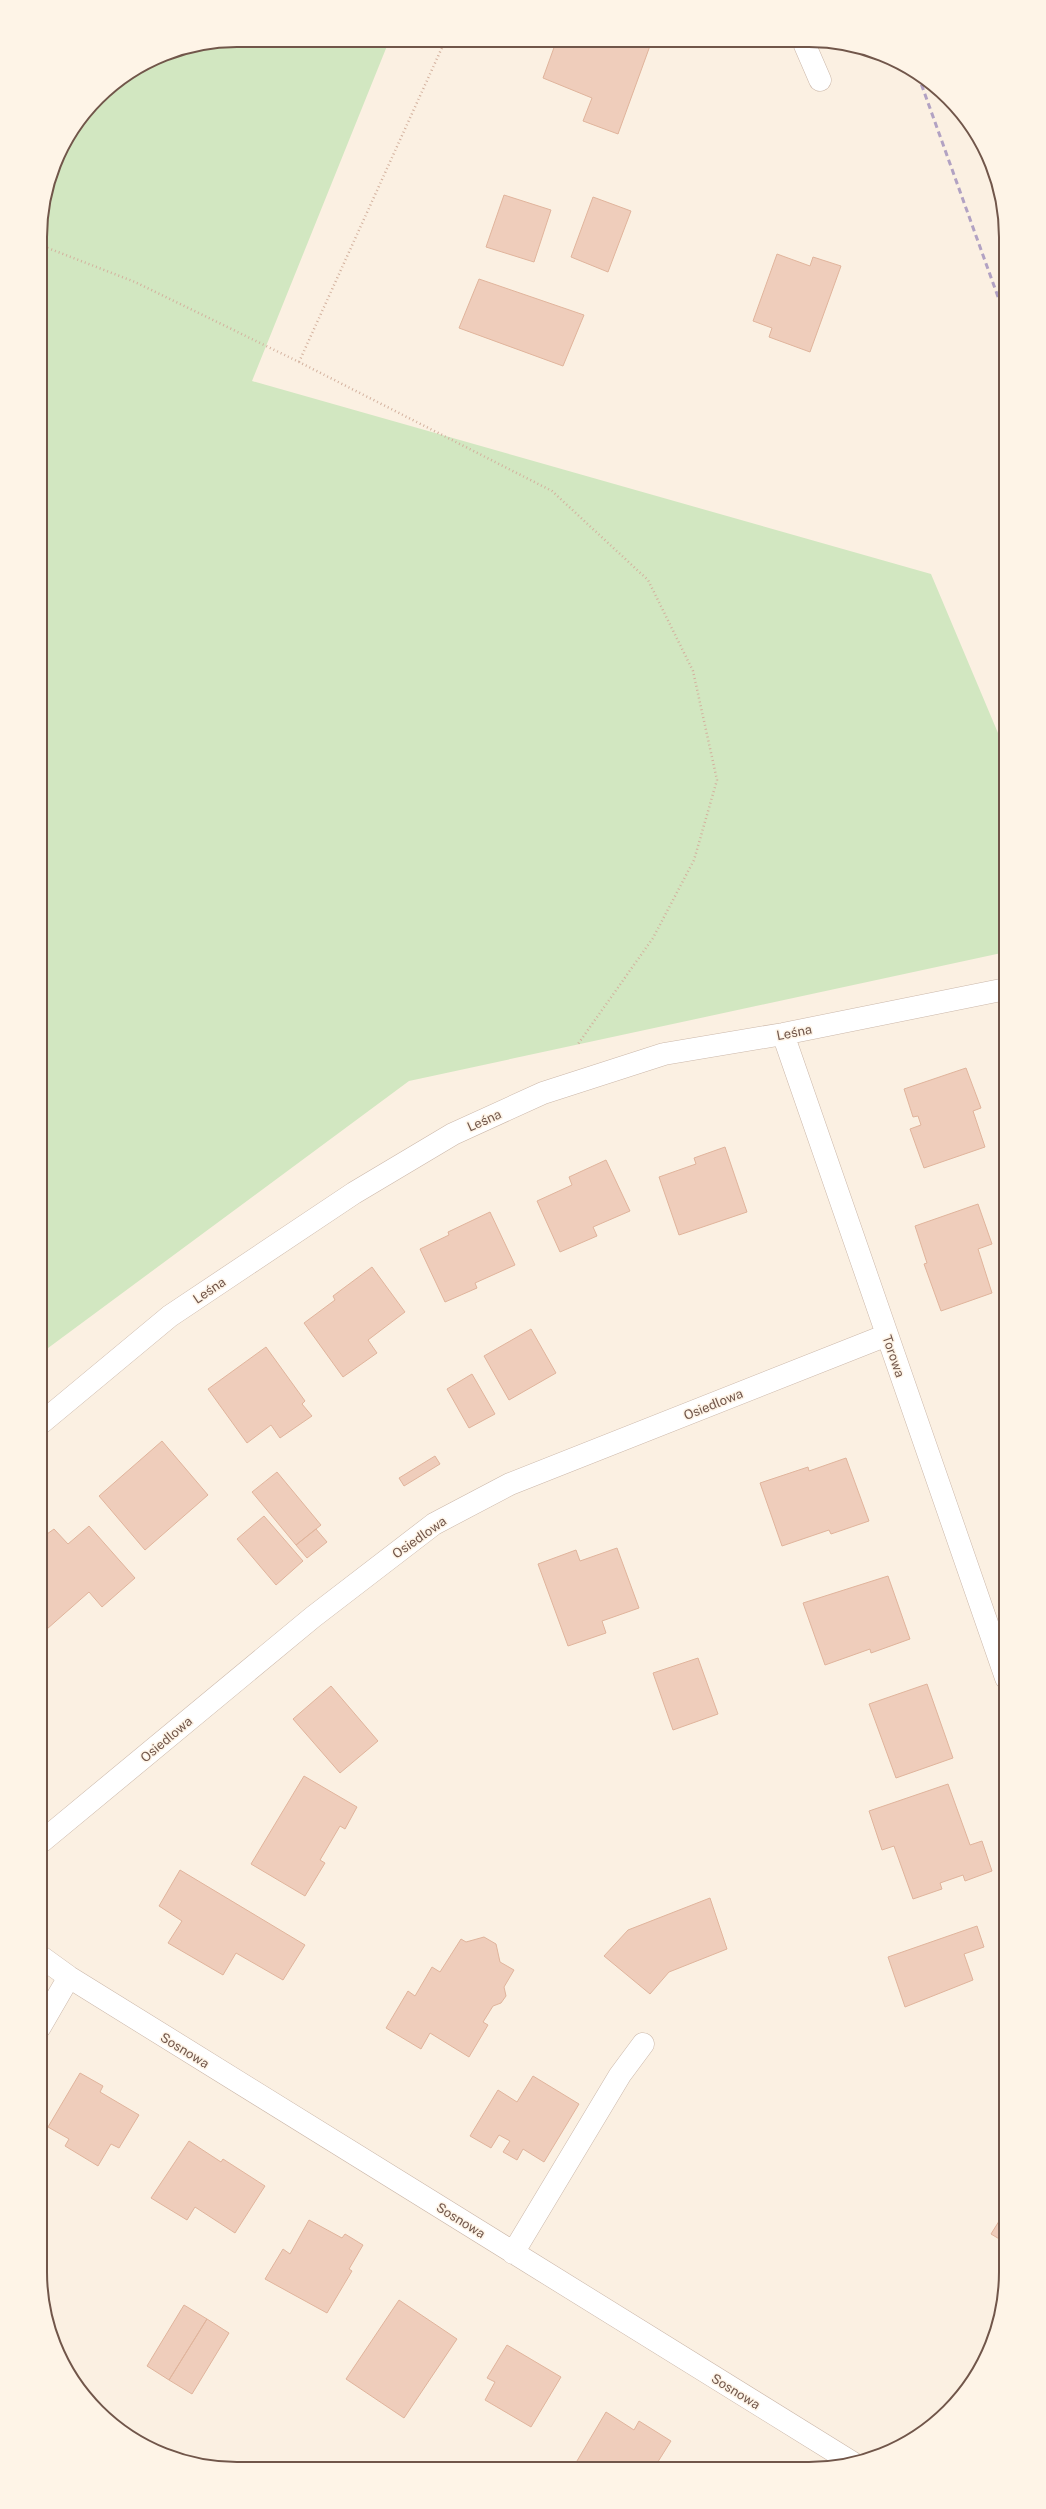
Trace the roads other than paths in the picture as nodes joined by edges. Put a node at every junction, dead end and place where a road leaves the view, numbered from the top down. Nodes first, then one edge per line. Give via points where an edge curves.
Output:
1 (805, 47) edge
2 (820, 80) dead end
3 (999, 990) edge
4 (783, 1034) junction
5 (887, 1335) junction
6 (47, 1418) edge
7 (999, 1658) edge
8 (47, 1837) edge
9 (47, 1961) edge
10 (69, 1977) junction
11 (47, 2015) edge
12 (643, 2044) dead end
13 (513, 2253) junction
14 (845, 2458) edge

1 - 2 street
3 - 4 street, Leśna
4 - 5 street, Torowa
4 - 6 street, Leśna via 664,1054 543,1093 453,1134 354,1192 170,1316
5 - 7 street, Torowa
5 - 8 street, Osiedlowa via 510,1484 434,1524 313,1617
9 - 10 street, Sosnowa
10 - 11 street
10 - 13 street, Sosnowa
12 - 13 street via 620,2075
13 - 14 street, Sosnowa

